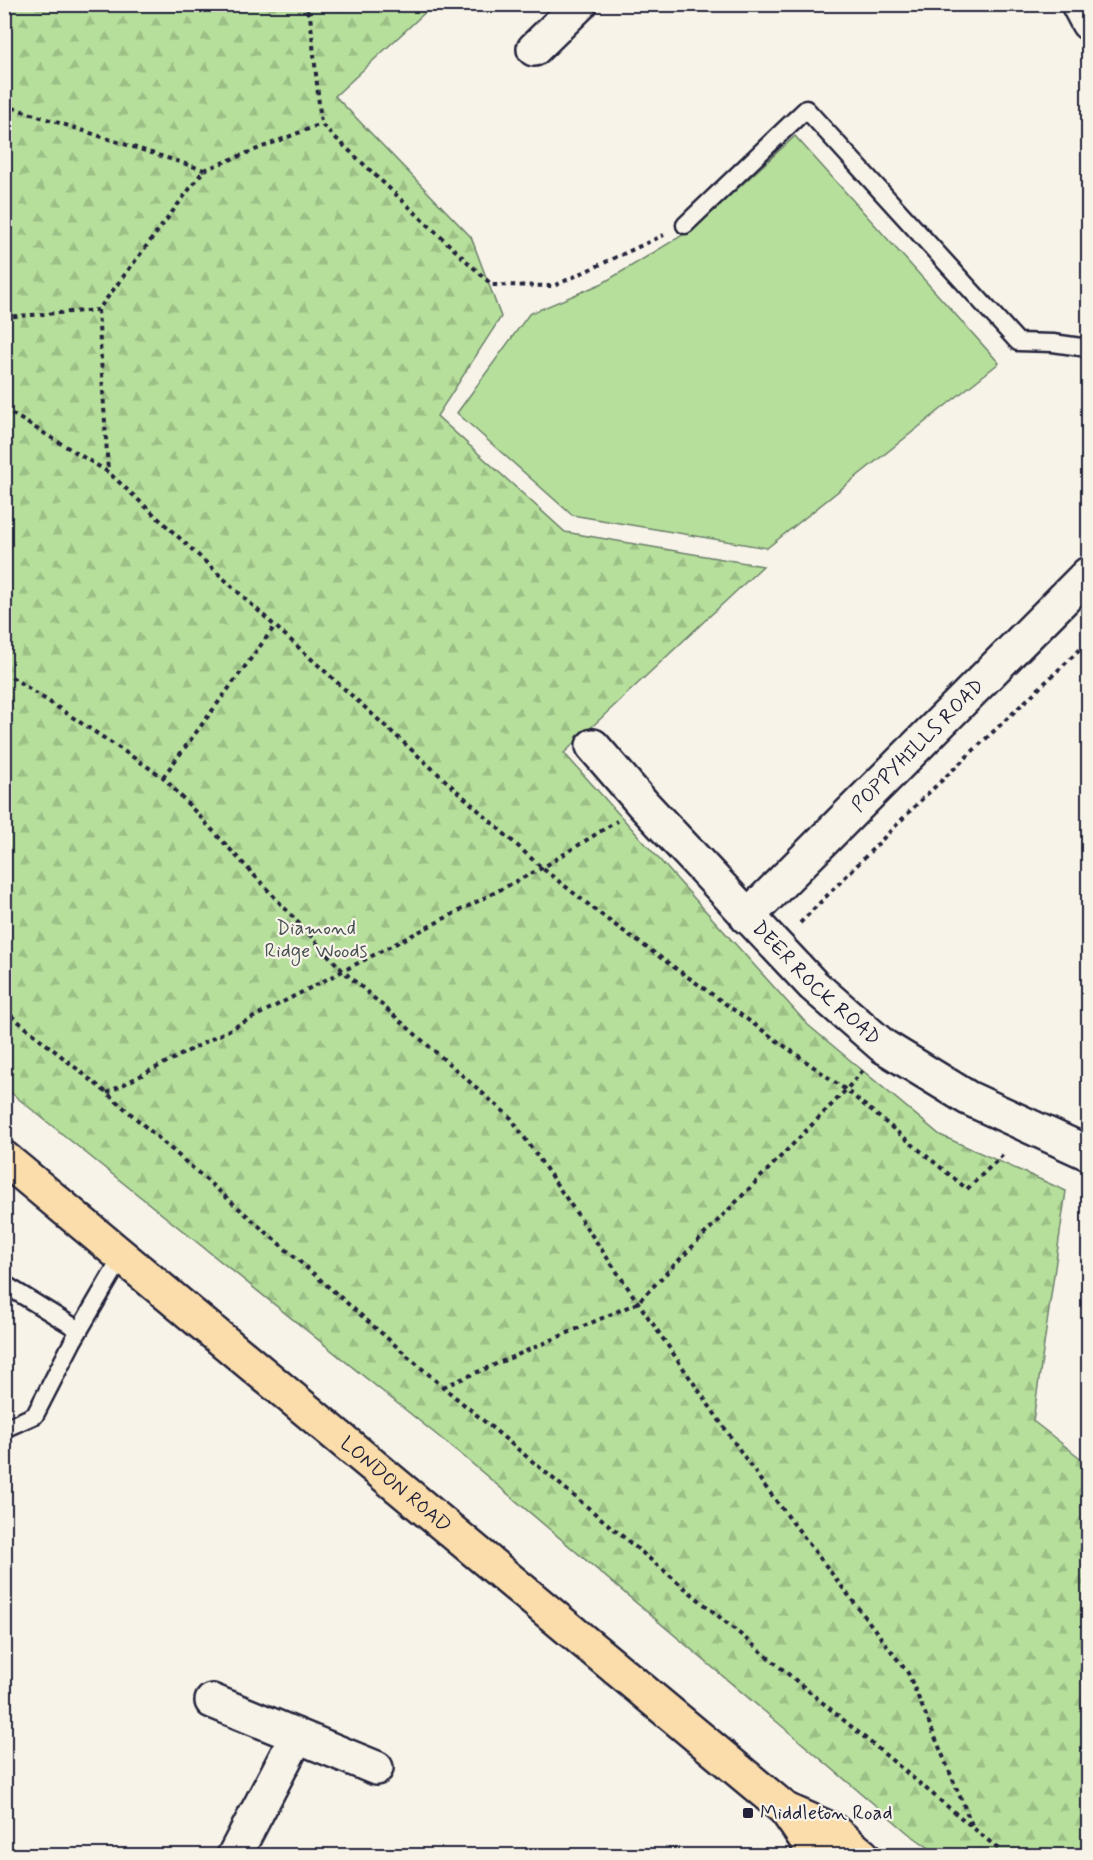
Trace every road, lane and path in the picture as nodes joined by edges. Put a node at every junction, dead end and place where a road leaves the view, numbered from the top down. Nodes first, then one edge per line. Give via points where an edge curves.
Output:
1 (300, 4) edge
2 (580, 4) edge
3 (1078, 4) edge
4 (1089, 22) edge
5 (534, 49) dead end
6 (4, 105) edge
7 (321, 124) junction
8 (204, 170) junction
9 (685, 225) joint
10 (98, 310) junction
11 (4, 317) edge
12 (1089, 348) edge
13 (4, 409) edge
14 (108, 472) junction
15 (1089, 574) edge
16 (275, 626) junction
17 (1089, 642) edge
18 (4, 672) edge
19 (593, 746) dead end
20 (163, 777) junction
21 (643, 804) junction
22 (542, 868) junction
23 (747, 916) junction
24 (776, 946) junction
25 (343, 971) junction
26 (4, 1010) edge
27 (883, 1046) junction
28 (846, 1090) junction
29 (107, 1093) junction
30 (1032, 1127) junction
31 (1089, 1153) edge
32 (4, 1158) edge
33 (122, 1257) junction
34 (4, 1284) edge
35 (637, 1303) junction
36 (79, 1330) junction
37 (443, 1387) junction
38 (4, 1429) edge
39 (212, 1701) dead end
40 (297, 1736) junction
41 (376, 1768) dead end
42 (786, 1810) junction
43 (972, 1825) junction
44 (1089, 1852) edge
45 (234, 1856) edge
46 (820, 1856) edge
47 (863, 1856) edge
48 (1007, 1856) edge
49 (1082, 1856) edge

1 - 7 path via 310,15
2 - 5 street
3 - 4 street
6 - 8 path
7 - 8 path
7 - 9 path via 492,285 554,286
8 - 10 path
9 - 12 lane via 806,109 1018,342
10 - 11 path
10 - 14 path
13 - 14 path
14 - 16 path
15 - 23 street, POPPYHILLS ROAD
16 - 20 path
16 - 22 path
17 - 24 path via 920,801
18 - 20 path
19 - 21 street, DEER ROCK ROAD
20 - 25 path
21 - 22 path
21 - 23 street, DEER ROCK ROAD
22 - 25 path
22 - 28 path
23 - 24 street, DEER ROCK ROAD
24 - 27 street, DEER ROCK ROAD via 813,985
25 - 29 path
25 - 35 path via 511,1118
26 - 29 path
27 - 28 path
27 - 30 street, DEER ROCK ROAD via 968,1098
28 - 30 path via 967,1189
28 - 35 path
29 - 37 path
30 - 31 street, DEER ROCK ROAD
32 - 33 main road, LONDON ROAD
33 - 36 lane
33 - 42 main road, LONDON ROAD
34 - 36 lane
35 - 37 path
35 - 43 path via 761,1481 908,1673
36 - 38 lane via 35,1415
37 - 43 path
39 - 40 street
40 - 41 street
40 - 45 street
42 - 46 main road, LONDON ROAD
42 - 47 main road, LONDON ROAD via 832,1830
43 - 48 path
44 - 49 path

